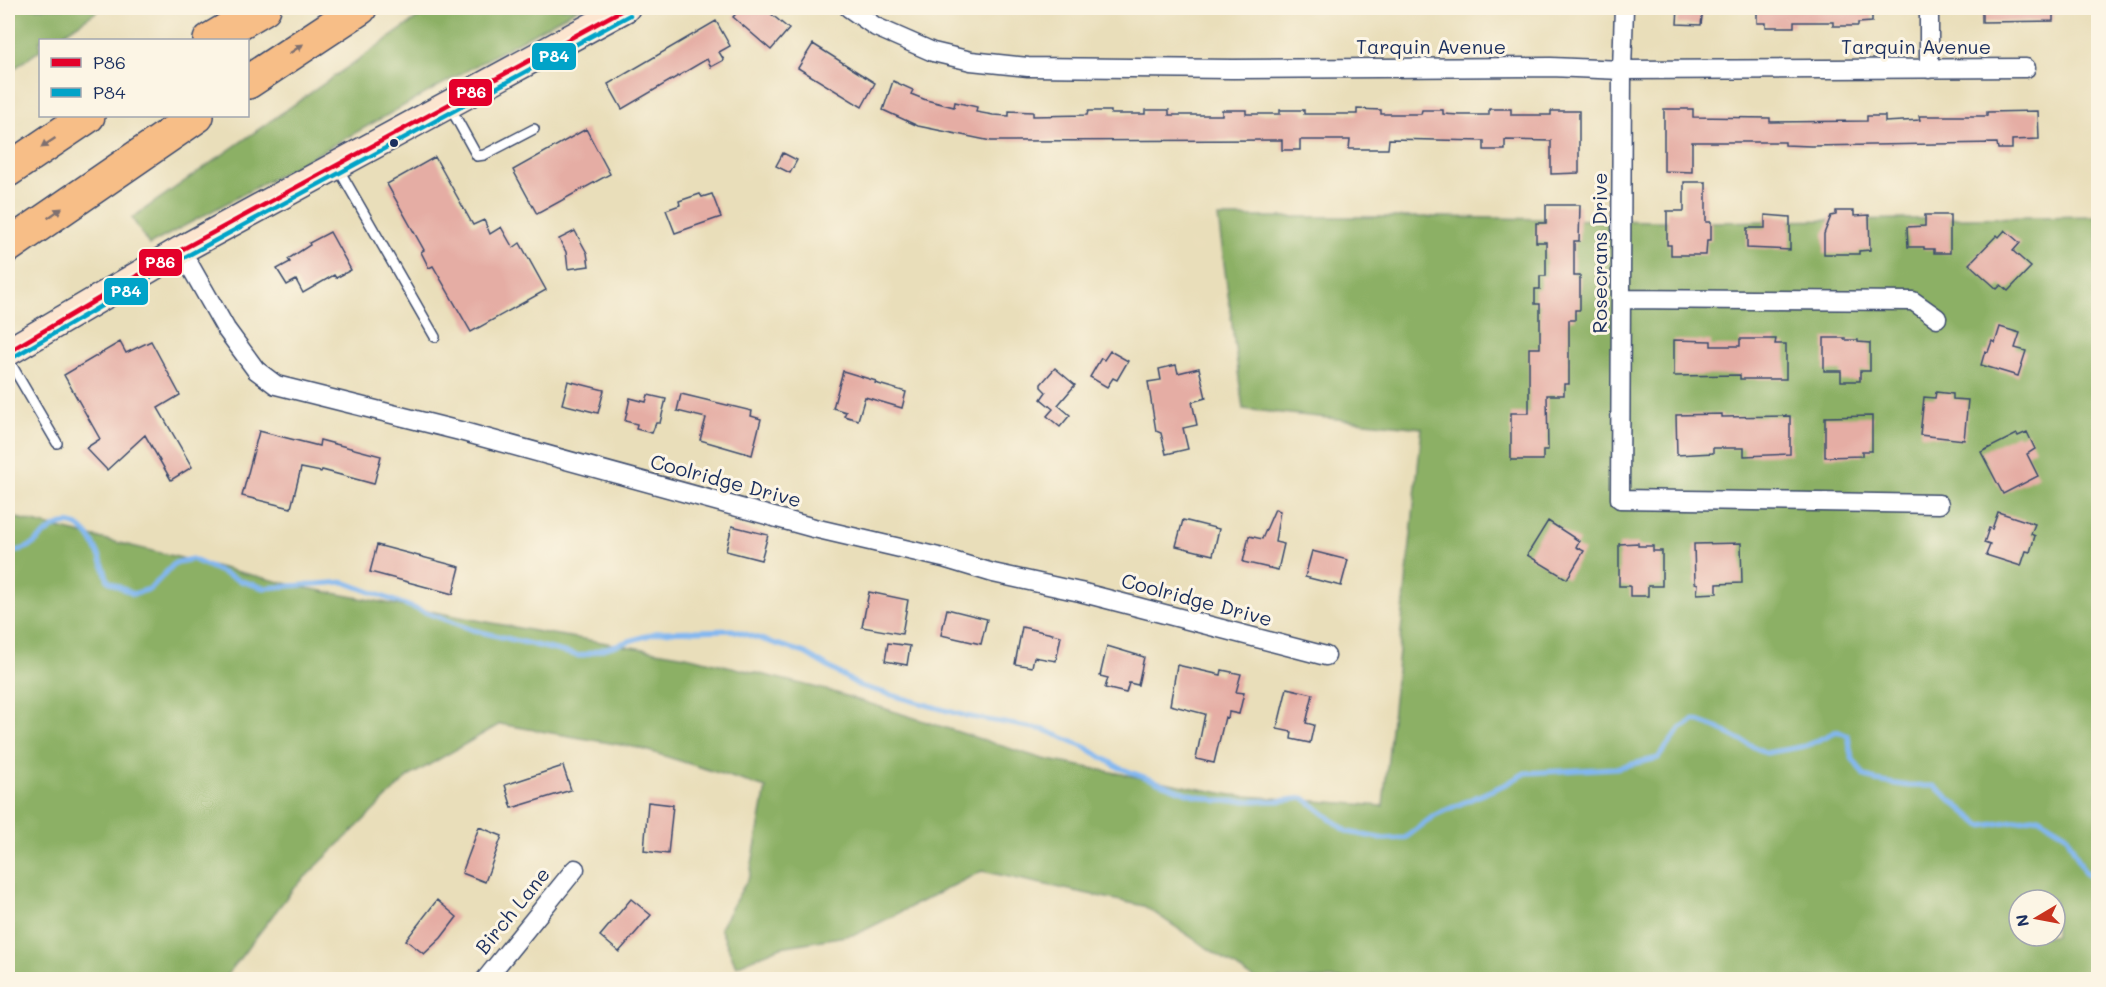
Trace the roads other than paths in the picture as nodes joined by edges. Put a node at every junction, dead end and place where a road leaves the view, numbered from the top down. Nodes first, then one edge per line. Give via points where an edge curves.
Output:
1 (264, 8) edge
2 (360, 8) edge
3 (626, 8) edge
4 (849, 8) edge
5 (1624, 8) edge
6 (1929, 8) edge
7 (212, 39) edge
8 (2025, 68) dead end
9 (1929, 69) junction
10 (1622, 70) junction
11 (249, 81) edge
12 (449, 105) junction
13 (87, 117) edge
14 (196, 117) edge
15 (534, 129) dead end
16 (337, 166) junction
17 (8, 170) edge
18 (8, 246) edge
19 (181, 250) junction
20 (1622, 299) junction
21 (1937, 318) dead end
22 (435, 337) dead end
23 (8, 352) edge
24 (8, 359) edge
25 (57, 443) dead end
26 (1939, 504) dead end
27 (1326, 656) dead end
28 (575, 869) dead end
29 (485, 980) edge

1 - 7 highway
11 -> 2 highway
3 - 12 main road
4 - 10 street, Tarquin Avenue via 885,32 933,52 1028,67
5 - 10 street, Rosecrans Drive
6 - 9 street
8 - 9 street, Tarquin Avenue
9 - 10 street, Tarquin Avenue
10 - 20 street, Rosecrans Drive
12 - 15 lane via 477,156
12 - 16 main road
13 -> 17 highway
18 -> 14 highway
16 - 19 main road
16 - 22 lane
19 - 23 main road
19 - 27 street, Coolridge Drive via 226,329 256,370 276,385 814,528
20 - 21 street via 1913,302
20 - 26 street, Rosecrans Drive via 1620,499
24 - 25 lane
28 - 29 street, Birch Lane

